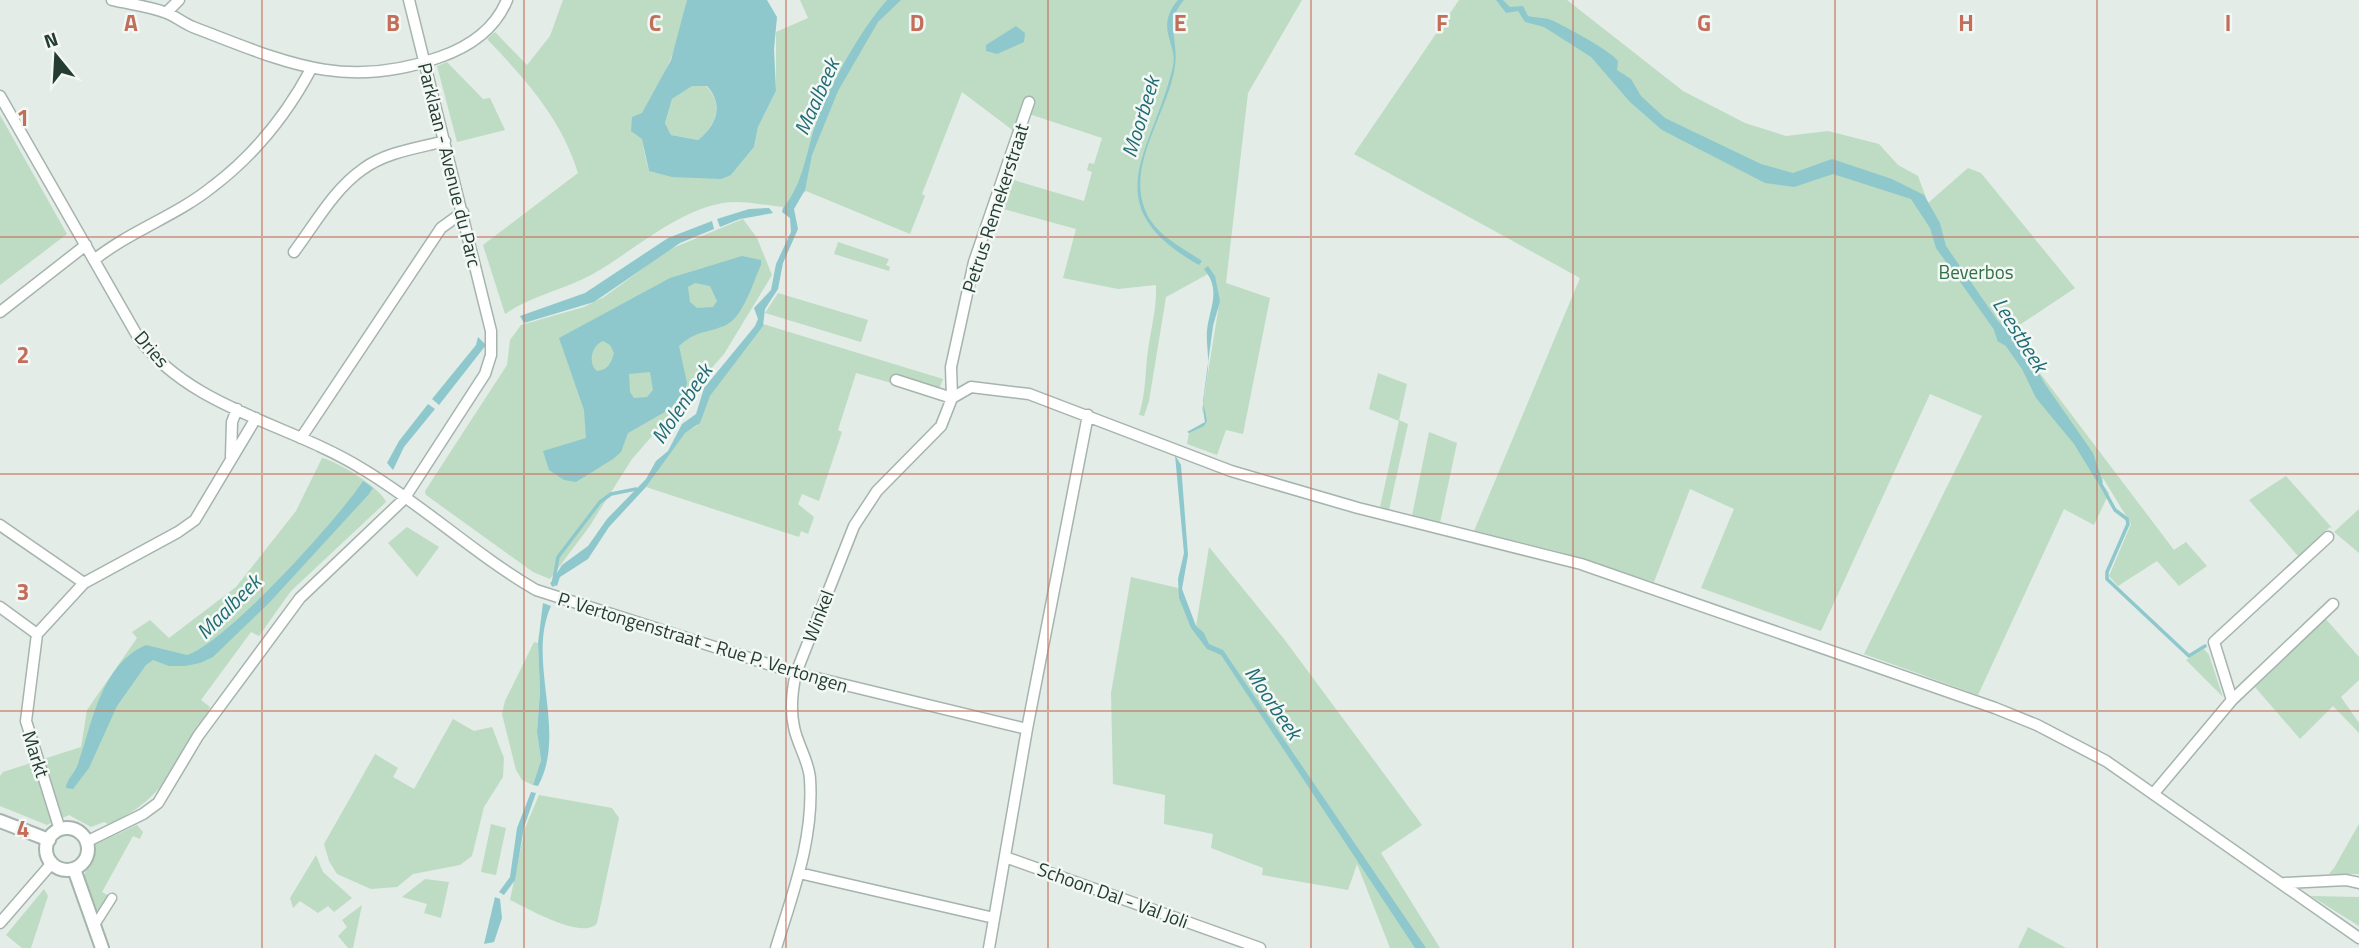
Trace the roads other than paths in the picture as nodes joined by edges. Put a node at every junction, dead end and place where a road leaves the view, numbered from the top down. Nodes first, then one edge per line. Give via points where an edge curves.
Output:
1 (112, 0) edge
2 (179, 0) edge
3 (409, 0) edge
4 (507, 0) edge
5 (167, 12) junction
6 (425, 63) junction
7 (310, 69) junction
8 (0, 96) edge
9 (1029, 102) dead end
10 (445, 141) junction
11 (463, 212) junction
12 (86, 245) junction
13 (294, 252) dead end
14 (94, 260) junction
15 (0, 312) edge
16 (897, 380) dead end
17 (952, 398) junction
18 (237, 410) junction
19 (1088, 415) junction
20 (256, 418) junction
21 (301, 438) junction
22 (230, 461) junction
23 (404, 499) junction
24 (0, 525) edge
25 (2328, 537) dead end
26 (83, 583) junction
27 (2333, 604) dead end
28 (0, 607) edge
29 (37, 634) junction
30 (796, 673) junction
31 (2232, 700) junction
32 (1027, 729) junction
33 (2154, 793) junction
34 (0, 821) edge
35 (61, 830) junction
36 (49, 840) junction
37 (86, 842) junction
38 (1005, 857) junction
39 (52, 863) junction
40 (74, 869) junction
41 (799, 873) junction
42 (2285, 883) junction
43 (2359, 883) edge
44 (112, 898) dead end
45 (994, 919) junction
46 (0, 923) edge
47 (93, 928) junction
48 (2359, 938) edge
49 (102, 948) edge
50 (776, 948) edge
51 (989, 948) edge
52 (1260, 948) edge

1 - 5 street
2 - 5 street
3 - 6 street, Parklaan - Avenue du Parc
4 - 6 street via 486,31 460,50
5 - 7 street via 188,25
6 - 7 street via 365,74
6 - 10 street, Parklaan - Avenue du Parc
7 - 14 street via 284,115 212,188
8 - 12 street, Dries
9 - 17 street, Petrus Remekerstraat via 974,262 951,367
10 - 11 street, Parklaan - Avenue du Parc
10 - 13 street via 362,169
11 - 21 street via 441,229
11 - 23 street, Parklaan - Avenue du Parc via 491,331 491,355 485,374
12 - 14 street, Dries
12 - 15 street
14 - 18 street, Dries via 138,337 157,359 191,386
16 - 17 street
17 - 19 street via 971,387 996,388 1029,394
17 - 30 street, Winkel via 941,426 877,491 854,526
18 - 20 street, Dries
18 - 22 street
19 - 32 street
19 - 33 street via 1231,471 1581,564 1916,678 2071,741
20 - 21 street, Dries
20 - 22 street
21 - 23 street, Dries via 357,465
22 - 26 street via 195,520
23 - 30 street, P. Vertongenstraat - Rue P. Vertongen via 536,590
23 - 37 street, Parklaan - Avenue du Parc via 300,598 198,736 158,803
24 - 26 street
25 - 31 street via 2214,642
26 - 29 street
27 - 31 street
28 - 29 street
29 - 35 street, Markt via 26,721
30 - 32 street, P. Vertongenstraat - Rue P. Vertongen
30 - 41 street, Winkel via 791,696 793,726 810,775 807,846
31 - 33 street
32 - 38 street
33 - 42 street
34 - 36 street
35 - 36 street
35 - 37 street via 79,831
36 - 39 street
37 - 40 street via 86,858
38 - 45 street
38 - 52 street, Schoon Dal - Val Joli
39 - 40 street via 61,870
39 - 46 street
40 - 47 street
41 - 45 street
41 - 50 street, Winkel
42 - 43 street
42 - 48 street
44 - 47 street
45 - 51 street
47 - 49 street

